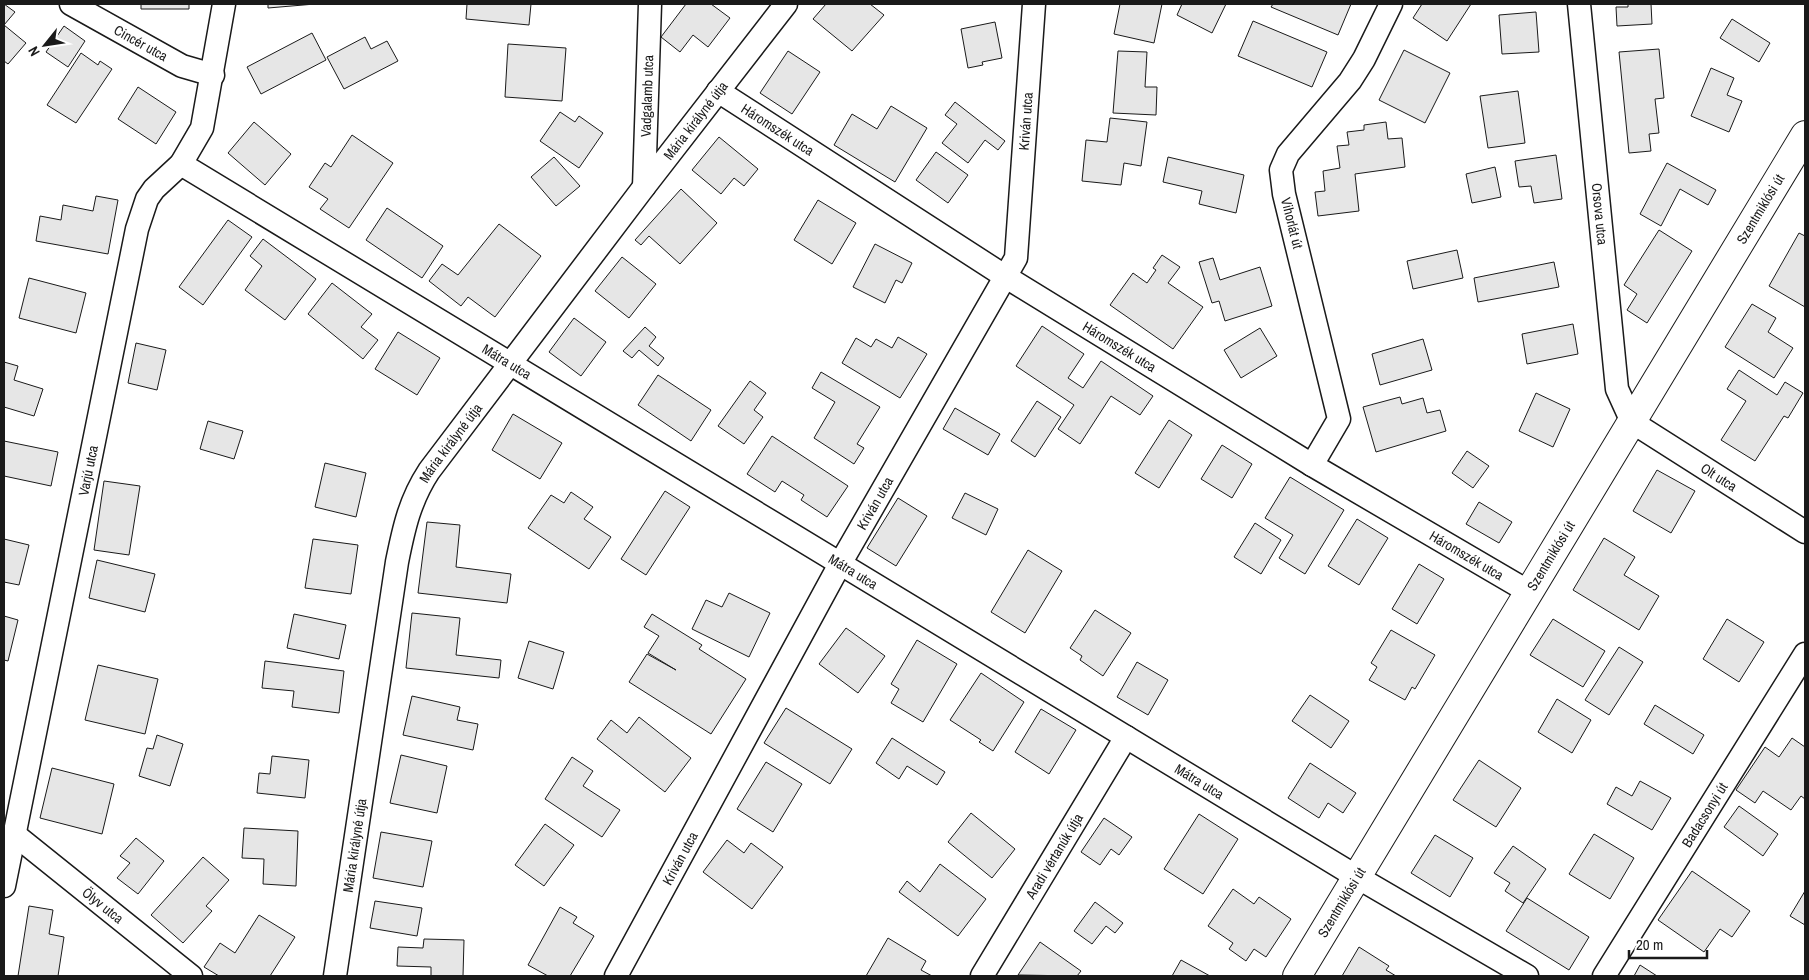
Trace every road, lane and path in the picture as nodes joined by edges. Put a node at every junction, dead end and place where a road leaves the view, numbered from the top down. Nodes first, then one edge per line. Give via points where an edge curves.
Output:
1 (71, 4) edge
2 (224, 4) edge
3 (650, 4) edge
4 (786, 4) edge
5 (1034, 4) edge
6 (1391, 4) edge
7 (1579, 4) edge
8 (213, 75) junction
9 (718, 91) junction
10 (1805, 135) edge
11 (181, 164) junction
12 (644, 187) junction
13 (1006, 277) junction
14 (510, 364) junction
15 (1632, 422) junction
16 (1312, 465) junction
17 (1805, 532) edge
18 (840, 564) junction
19 (1529, 592) junction
20 (1805, 654) edge
21 (1126, 737) junction
22 (14, 834) junction
23 (1357, 877) junction
24 (4, 886) edge
25 (191, 976) edge
26 (335, 976) edge
27 (616, 976) edge
28 (982, 976) edge
29 (1297, 976) edge
30 (1527, 976) edge
31 (1604, 976) edge

1 - 8 street, Cincér utca via 182,66
2 - 8 street, Varjú utca
3 - 12 street, Vadgalamb utca
4 - 9 street, Mária királyné útja
5 - 13 street, Kriván utca via 1016,258
6 - 16 street, Vihorlát út via 1364,59 1288,154 1282,170 1284,194 1339,419
7 - 15 street, Orsova utca via 1617,389
8 - 11 street, Varjú utca via 202,128
9 - 12 street, Mária királyné útja
9 - 13 street, Háromszék utca
10 - 15 street, Szentmiklósi út
11 - 14 street, Mátra utca
11 - 22 street, Varjú utca via 147,199 136,229
12 - 14 street, Mária királyné útja
13 - 16 street, Háromszék utca
13 - 18 street, Kriván utca
14 - 18 street, Mátra utca
14 - 26 street, Mária királyné útja via 415,492 405,523
15 - 17 street, Olt utca
15 - 19 street, Szentmiklósi út
16 - 19 street, Háromszék utca
18 - 21 street, Mátra utca
18 - 27 street, Kriván utca
19 - 23 street, Szentmiklósi út
20 - 31 street, Badacsonyi út
21 - 23 street, Mátra utca
21 - 28 street, Aradi vértanúk útja
22 - 24 street, Varjú utca
22 - 25 street, Ölyv utca
23 - 29 street, Szentmiklósi út
23 - 30 street, Mátra utca

